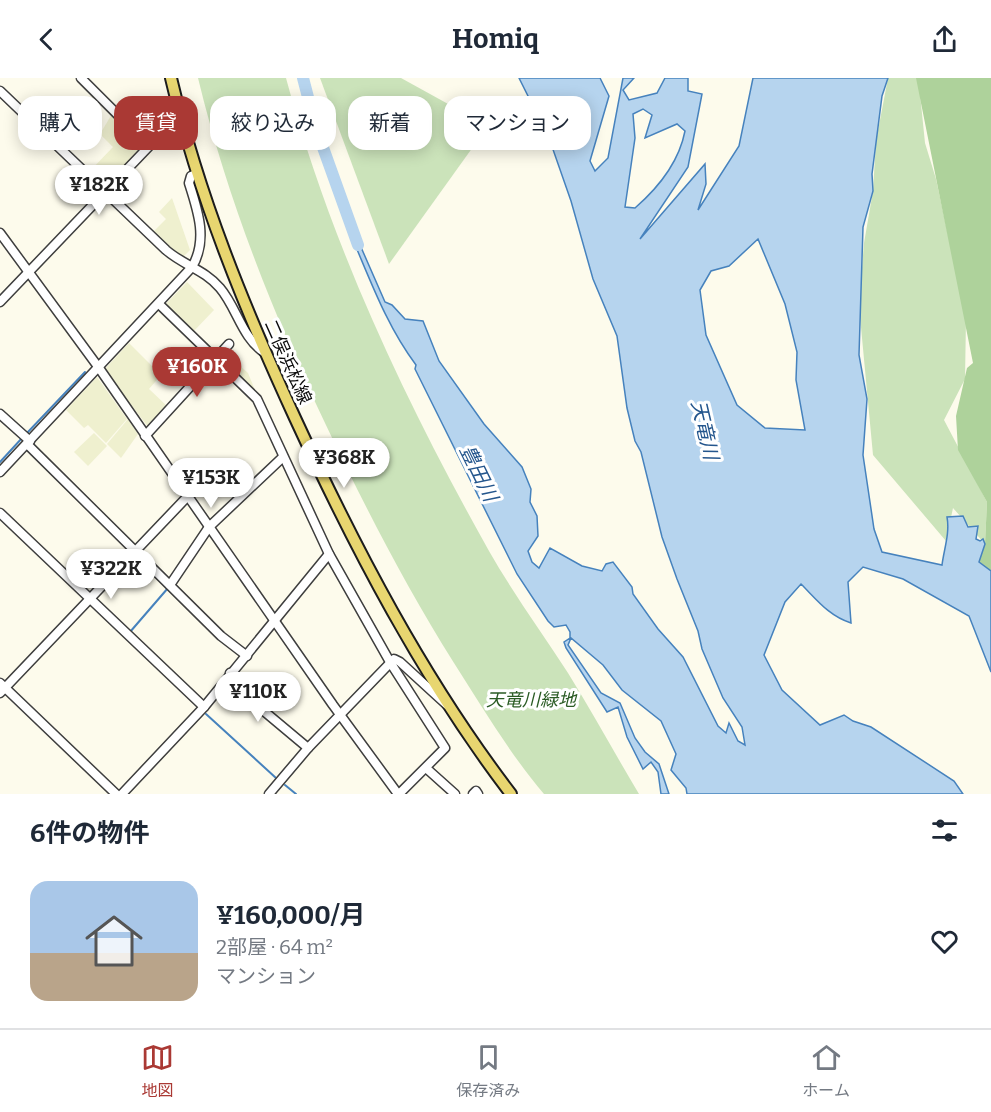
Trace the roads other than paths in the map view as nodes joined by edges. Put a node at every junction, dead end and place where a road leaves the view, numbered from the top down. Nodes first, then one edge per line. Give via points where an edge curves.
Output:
1 (81, 78) edge
2 (171, 78) edge
3 (0, 91) edge
4 (114, 111) edge
5 (143, 150) edge
6 (196, 174) junction
7 (104, 191) junction
8 (0, 233) edge
9 (192, 267) junction
10 (28, 272) junction
11 (0, 302) edge
12 (159, 304) junction
13 (229, 344) dead end
14 (265, 352) junction
15 (215, 359) junction
16 (99, 368) junction
17 (0, 414) edge
18 (145, 436) junction
19 (26, 440) junction
20 (282, 458) junction
21 (0, 472) edge
22 (187, 497) junction
23 (0, 513) edge
24 (209, 527) junction
25 (136, 551) junction
26 (329, 554) junction
27 (170, 585) junction
28 (90, 599) junction
29 (275, 621) junction
30 (247, 656) junction
31 (390, 662) junction
32 (230, 673) junction
33 (2, 688) edge
34 (450, 706) junction
35 (204, 707) junction
36 (341, 713) junction
37 (308, 748) junction
38 (426, 768) junction
39 (116, 794) edge
40 (122, 794) edge
41 (269, 794) edge
42 (399, 794) edge
43 (455, 794) edge
44 (473, 794) edge
45 (478, 794) edge
46 (510, 794) edge

1 - 4 street
2 - 6 main road, 二俣浜松線
3 - 7 street
5 - 7 street
6 - 9 street via 189,183 202,236
6 - 14 main road, 二俣浜松線
7 - 9 street via 179,261
7 - 10 street
8 - 10 street
9 - 12 street
9 - 14 street via 221,289 253,343
10 - 11 street
10 - 16 street
12 - 15 street
12 - 16 street
13 - 15 street
14 - 34 main road, 二俣浜松線 via 363,559
15 - 18 street
15 - 20 street via 257,399
16 - 18 street
16 - 19 street
17 - 19 street
18 - 22 street
19 - 21 street
19 - 25 street
20 - 24 street
20 - 26 street
22 - 24 street
22 - 25 street
23 - 28 street
24 - 27 street
24 - 29 street
25 - 27 street
25 - 28 street
26 - 29 street
26 - 31 street
27 - 30 street
28 - 33 street
28 - 35 street
29 - 30 street
29 - 36 street
30 - 32 street
31 - 34 street via 400,662
31 - 36 street
31 - 38 street via 445,748
32 - 35 street
32 - 37 street via 264,712
33 - 39 street
34 - 46 main road, 二俣浜松線
35 - 40 street
36 - 37 street
36 - 42 street
37 - 41 street
38 - 42 street
38 - 43 street
44 - 45 street

